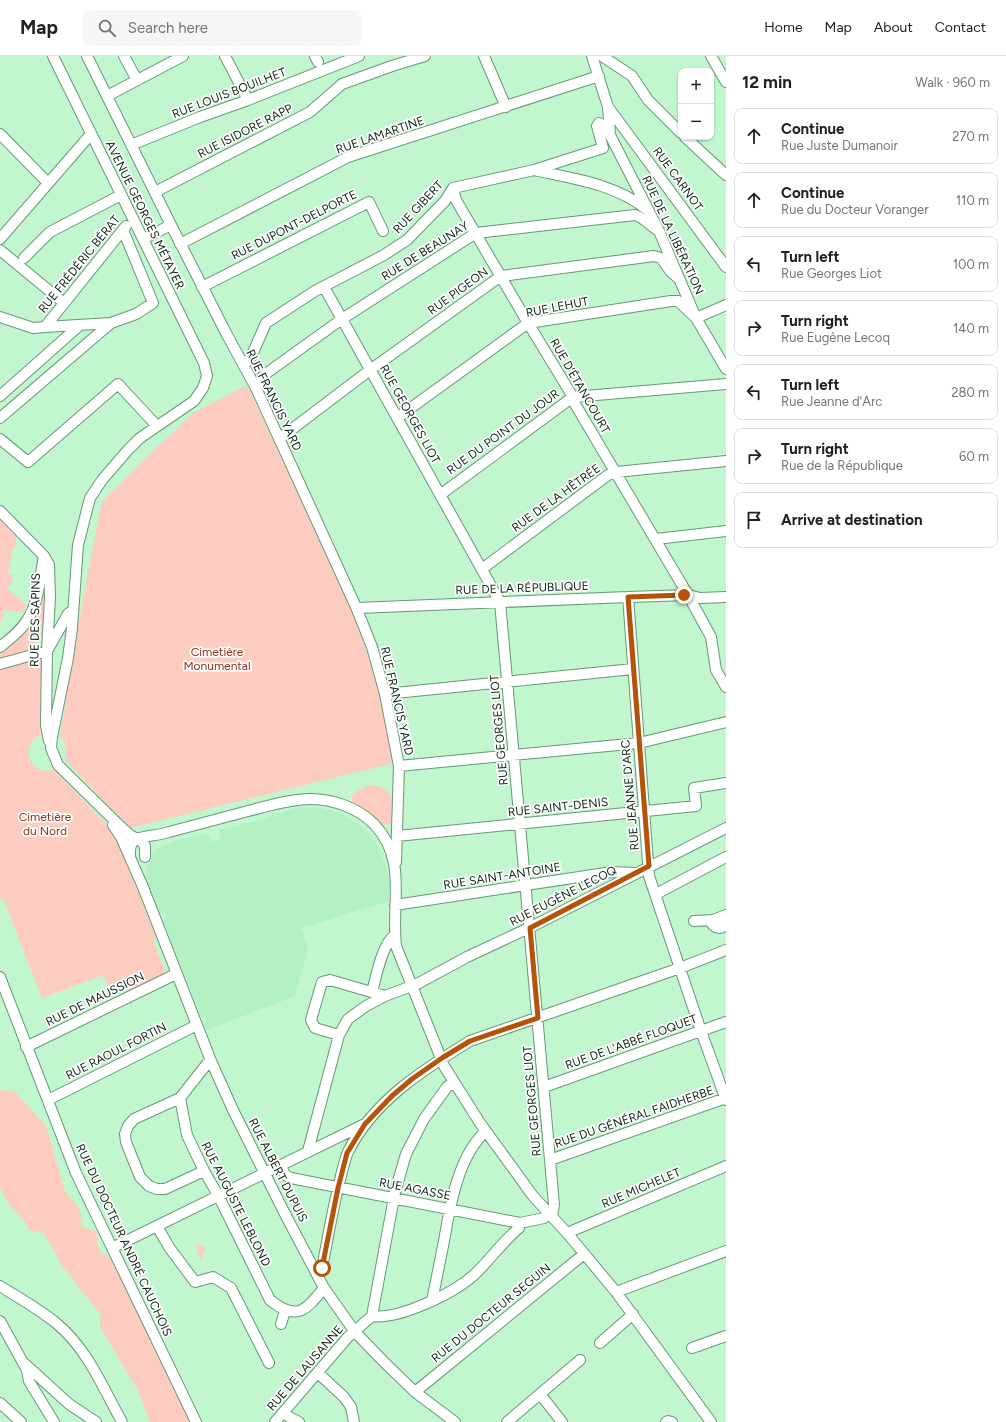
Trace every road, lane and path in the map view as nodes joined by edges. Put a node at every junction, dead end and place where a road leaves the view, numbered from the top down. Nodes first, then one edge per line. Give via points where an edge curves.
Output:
1 (53, 56) edge
2 (87, 56) edge
3 (124, 56) edge
4 (183, 56) edge
5 (226, 56) edge
6 (359, 56) edge
7 (425, 56) edge
8 (484, 56) edge
9 (592, 56) edge
10 (602, 56) edge
11 (711, 56) edge
12 (599, 76) junction
13 (137, 80) junction
14 (726, 82) edge
15 (107, 96) junction
16 (248, 100) junction
17 (506, 107) junction
18 (608, 107) junction
19 (678, 130) edge
20 (0, 134) edge
21 (91, 134) junction
22 (610, 135) junction
23 (688, 140) edge
24 (131, 145) junction
25 (534, 170) junction
26 (726, 175) edge
27 (48, 183) junction
28 (453, 188) junction
29 (155, 192) junction
30 (121, 195) junction
31 (649, 211) junction
32 (132, 218) junction
33 (170, 225) junction
34 (123, 230) junction
35 (383, 231) dead end
36 (659, 231) junction
37 (476, 233) junction
38 (0, 239) edge
39 (142, 239) junction
40 (180, 244) junction
41 (0, 250) edge
42 (24, 258) dead end
43 (726, 267) edge
44 (501, 276) junction
45 (678, 278) junction
46 (202, 287) junction
47 (324, 287) junction
48 (64, 303) junction
49 (726, 305) edge
50 (0, 317) edge
51 (696, 318) junction
52 (342, 319) junction
53 (111, 323) junction
54 (528, 323) junction
55 (80, 326) junction
56 (45, 327) junction
57 (244, 365) junction
58 (726, 369) edge
59 (370, 370) junction
60 (726, 384) edge
61 (256, 388) junction
62 (0, 396) edge
63 (573, 397) junction
64 (0, 418) edge
65 (397, 418) junction
66 (157, 426) junction
67 (0, 439) edge
68 (279, 439) junction
69 (726, 461) edge
70 (616, 472) junction
71 (440, 495) junction
72 (0, 511) edge
73 (726, 531) edge
74 (656, 539) junction
75 (44, 556) junction
76 (482, 569) junction
77 (688, 595) junction
78 (628, 597) junction
79 (726, 597) edge
80 (500, 602) junction
81 (357, 608) junction
82 (73, 610) junction
83 (0, 647) edge
84 (47, 651) junction
85 (0, 664) edge
86 (633, 669) junction
87 (508, 681) junction
88 (726, 687) edge
89 (385, 694) junction
90 (726, 722) edge
91 (639, 743) junction
92 (51, 748) junction
93 (514, 754) junction
94 (399, 767) junction
95 (726, 783) edge
96 (102, 808) junction
97 (645, 811) junction
98 (521, 824) junction
99 (726, 828) edge
100 (379, 831) junction
101 (397, 834) junction
102 (158, 835) junction
103 (137, 839) junction
104 (389, 846) junction
105 (130, 857) junction
106 (145, 857) junction
107 (726, 857) edge
108 (649, 866) junction
109 (395, 868) junction
110 (612, 872) junction
111 (636, 873) junction
112 (618, 883) junction
113 (526, 886) junction
114 (143, 887) junction
115 (656, 894) junction
116 (395, 905) junction
117 (726, 914) edge
118 (713, 920) junction
119 (694, 921) dead end
120 (530, 928) junction
121 (725, 929) edge
122 (395, 935) junction
123 (726, 950) edge
124 (680, 968) junction
125 (176, 974) junction
126 (0, 977) edge
127 (412, 986) junction
128 (372, 992) junction
129 (386, 996) junction
130 (538, 1018) junction
131 (726, 1022) edge
132 (197, 1024) junction
133 (701, 1031) junction
134 (339, 1035) junction
135 (26, 1047) junction
136 (442, 1058) junction
137 (211, 1061) junction
138 (454, 1082) junction
139 (544, 1087) junction
140 (180, 1098) junction
141 (726, 1099) edge
142 (48, 1100) junction
143 (365, 1124) junction
144 (486, 1131) junction
145 (308, 1151) junction
146 (550, 1160) junction
147 (281, 1165) junction
148 (726, 1166) edge
149 (204, 1171) junction
150 (265, 1173) junction
151 (338, 1188) junction
152 (218, 1195) junction
153 (394, 1199) junction
154 (450, 1209) junction
155 (550, 1214) junction
156 (520, 1223) junction
157 (157, 1226) junction
158 (567, 1233) junction
159 (112, 1248) junction
160 (726, 1252) edge
161 (584, 1254) junction
162 (318, 1277) junction
163 (0, 1286) edge
164 (324, 1288) junction
165 (616, 1292) junction
166 (432, 1301) junction
167 (285, 1311) junction
168 (633, 1314) junction
169 (372, 1316) junction
170 (0, 1321) edge
171 (281, 1324) dead end
172 (355, 1332) junction
173 (726, 1336) edge
174 (600, 1343) dead end
175 (692, 1348) dead end
176 (580, 1360) dead end
177 (23, 1362) junction
178 (269, 1363) dead end
179 (318, 1373) junction
180 (415, 1392) junction
181 (540, 1394) junction
182 (0, 1403) edge
183 (284, 1412) junction
184 (21, 1422) edge
185 (54, 1422) edge
186 (96, 1422) edge
187 (122, 1422) edge
188 (196, 1422) edge
189 (275, 1422) edge
190 (299, 1422) edge
191 (354, 1422) edge
192 (455, 1422) edge
193 (507, 1422) edge
194 (562, 1422) edge
195 (666, 1422) edge
196 (672, 1422) edge
197 (711, 1422) edge

1 - 21 street, AVENUE GEORGES MÉTAYER
2 - 15 street, RUE FRANCIS YARD
3 - 13 street
4 - 13 street
5 - 16 street
6 - 16 street, RUE LOUIS BOUILHET
7 - 29 street, RUE ISIDORE RAPP via 342,84 310,112
8 - 17 street
9 - 12 street
10 - 19 street via 632,76 648,100
11 - 14 street
12 - 17 street, RUE LAMARTINE
12 - 18 street
13 - 15 street
15 - 24 street, RUE FRANCIS YARD
16 - 24 street, RUE LOUIS BOUILHET
17 - 40 street, RUE LAMARTINE via 348,157
18 - 22 street, RUE DE LA LIBÉRATION
18 - 43 street, RUE CARNOT
20 - 27 street
21 - 27 street
21 - 30 street, AVENUE GEORGES MÉTAYER
22 - 25 street via 599,123 597,126 603,148
22 - 31 street, RUE DE LA LIBÉRATION
23 - 26 street
24 - 29 street, RUE FRANCIS YARD
25 - 28 street, RUE GIBERT
25 - 31 street, RUE GIBERT via 590,183 627,196
27 - 38 street
28 - 37 street, RUE D'ÉTANCOURT via 456,200
28 - 47 street, RUE GIBERT via 445,201 408,240
29 - 33 street, RUE FRANCIS YARD
30 - 32 street, AVENUE GEORGES MÉTAYER
30 - 42 street via 50,232
31 - 36 street, RUE DE LA LIBÉRATION
32 - 34 street, RUE FRÉDÉRIC BÉRAT
32 - 39 street, AVENUE GEORGES MÉTAYER
33 - 39 street
33 - 40 street, RUE FRANCIS YARD
34 - 48 street, RUE FRÉDÉRIC BÉRAT
34 - 53 street via 153,303 136,314
35 - 46 street, RUE DUPONT-DELPORTE via 370,202
36 - 37 street, RUE DE BEAUNAY via 635,215
36 - 45 street, RUE DE LA LIBÉRATION
37 - 44 street, RUE D'ÉTANCOURT
37 - 52 street, RUE DE BEAUNAY
39 - 66 street, AVENUE GEORGES MÉTAYER via 204,363 207,376 194,401
40 - 46 street, RUE FRANCIS YARD
41 - 48 street
44 - 45 street, RUE PIGEON via 654,256 661,258
44 - 54 street, RUE D'ÉTANCOURT
44 - 59 street, RUE PIGEON
45 - 51 street, RUE DE LA LIBÉRATION
46 - 57 street, RUE FRANCIS YARD
47 - 52 street, RUE GEORGES LIOT
47 - 57 street, RUE GIBERT via 266,323 251,357
48 - 56 street, RUE FRÉDÉRIC BÉRAT
49 - 51 street
50 - 56 street, RUE FRÉDÉRIC BÉRAT via 33,328
51 - 54 street, RUE LEHUT via 678,301 671,301
51 - 58 street, RUE DE LA LIBÉRATION
52 - 59 street, RUE GEORGES LIOT
52 - 61 street, RUE DE BEAUNAY via 264,374
53 - 55 street
53 - 64 street
54 - 63 street, RUE D'ÉTANCOURT
54 - 65 street, RUE LEHUT
55 - 56 street
55 - 62 street
57 - 61 street, RUE FRANCIS YARD
59 - 65 street, RUE GEORGES LIOT
59 - 68 street, RUE PIGEON
60 - 63 street, RUE DU POINT DU JOUR
61 - 68 street, RUE FRANCIS YARD
63 - 70 street, RUE D'ÉTANCOURT
63 - 71 street, RUE DU POINT DU JOUR
65 - 71 street, RUE GEORGES LIOT
66 - 67 street via 118,384 28,462
66 - 82 street via 127,451 90,498 78,545
68 - 81 street, RUE FRANCIS YARD
69 - 70 street, RUE DE LA HÊTRÉE
70 - 74 street, RUE D'ÉTANCOURT
70 - 76 street, RUE DE LA HÊTRÉE via 608,475
71 - 76 street, RUE GEORGES LIOT
72 - 75 street, RUE DES SAPINS
73 - 74 street
74 - 77 street, RUE D'ÉTANCOURT
75 - 83 street via 29,618
75 - 84 street, RUE DES SAPINS via 49,565
76 - 80 street, RUE GEORGES LIOT
77 - 78 street, RUE DE LA RÉPUBLIQUE
77 - 79 street, RUE DE LA RÉPUBLIQUE via 700,598
77 - 88 street, RUE D'ÉTANCOURT via 711,637 716,670
78 - 80 street, RUE DE LA RÉPUBLIQUE
78 - 86 street, RUE JEANNE D'ARC
80 - 81 street, RUE DE LA RÉPUBLIQUE
80 - 87 street, RUE GEORGES LIOT
81 - 89 street, RUE FRANCIS YARD via 372,647
82 - 84 street via 68,614
82 - 92 street via 68,658
84 - 85 street
84 - 92 street, RUE DES SAPINS via 46,726
86 - 87 street
86 - 91 street, RUE JEANNE D'ARC
87 - 89 street
87 - 93 street, RUE GEORGES LIOT
89 - 94 street, RUE FRANCIS YARD
90 - 91 street
91 - 93 street
91 - 97 street, RUE JEANNE D'ARC
92 - 96 street, RUE DES SAPINS via 58,765
93 - 94 street
93 - 98 street, RUE GEORGES LIOT
94 - 101 street, RUE FRANCIS YARD
95 - 97 street, RUE SAINT-DENIS via 694,788 696,806
96 - 103 street
96 - 105 street, RUE ALBERT DUPUIS via 121,837
97 - 98 street, RUE SAINT-DENIS
97 - 108 street, RUE JEANNE D'ARC
98 - 101 street, RUE SAINT-DENIS
98 - 113 street, RUE GEORGES LIOT
99 - 108 street, RUE EUGÈNE LECOQ
100 - 101 street
100 - 102 street via 353,809 311,799 261,808
100 - 104 street
101 - 104 street
101 - 109 street, RUE FRANCIS YARD
102 - 103 street
102 - 106 street, RUE ALBERT DUPUIS
103 - 105 street via 130,847
103 - 106 street, RUE ALBERT DUPUIS via 145,846
104 - 109 street
105 - 114 street, RUE ALBERT DUPUIS
106 - 114 street, RUE ALBERT DUPUIS via 142,868
107 - 115 street
108 - 111 street, RUE EUGÈNE LECOQ
108 - 115 street, RUE JEANNE D'ARC via 649,876
109 - 116 street
110 - 111 street, RUE SAINT-ANTOINE
110 - 112 street
110 - 113 street, RUE SAINT-ANTOINE
111 - 112 street, RUE EUGÈNE LECOQ
112 - 120 street, RUE EUGÈNE LECOQ
113 - 116 street, RUE SAINT-ANTOINE
113 - 120 street, RUE GEORGES LIOT
114 - 125 street, RUE ALBERT DUPUIS
115 - 124 street, RUE JEANNE D'ARC
116 - 122 street
117 - 118 street
118 - 119 street
118 - 121 street via 712,924 715,927
120 - 127 street, RUE EUGÈNE LECOQ
120 - 130 street, RUE GEORGES LIOT
122 - 127 street via 396,946
122 - 128 street via 390,938 385,949
123 - 124 street
124 - 130 street
124 - 133 street, RUE JEANNE D'ARC
125 - 132 street, RUE ALBERT DUPUIS
125 - 135 street, RUE DE MAUSSION
126 - 135 street, RUE DU DOCTEUR ANDRÉ CAUCHOIS
127 - 129 street, RUE EUGÈNE LECOQ
127 - 136 street
128 - 129 street
128 - 134 street via 330,980 322,982 311,1020 315,1028
129 - 134 street, RUE EUGÈNE LECOQ via 348,1019
130 - 136 street via 470,1041
130 - 139 street, RUE GEORGES LIOT
131 - 133 street, RUE DE L'ABBÉ FLOQUET
132 - 137 street, RUE ALBERT DUPUIS
132 - 142 street, RUE RAOUL FORTIN
133 - 139 street, RUE DE L'ABBÉ FLOQUET
133 - 141 street, RUE JEANNE D'ARC
134 - 145 street, RUE EUGÈNE LECOQ
135 - 142 street, RUE DU DOCTEUR ANDRÉ CAUCHOIS
136 - 138 street
136 - 143 street via 392,1096
137 - 140 street
137 - 150 street, RUE ALBERT DUPUIS
138 - 144 street
138 - 153 street via 435,1102 415,1135 399,1174
139 - 146 street, RUE GEORGES LIOT
140 - 149 street, RUE AUGUSTE LEBLOND via 187,1135
140 - 149 street via 134,1119 125,1134 126,1142 140,1177 149,1186 157,1189 165,1189
141 - 146 street, RUE DU GÉNÉRAL FAIDHERBE
142 - 159 street, RUE DU DOCTEUR ANDRÉ CAUCHOIS via 76,1173
143 - 145 street
143 - 151 street via 347,1153
144 - 154 street via 464,1164
144 - 155 street
145 - 147 street
146 - 155 street, RUE GEORGES LIOT via 554,1205
147 - 150 street
147 - 151 street, RUE AGASSE via 287,1177
148 - 158 street, RUE MICHELET
149 - 152 street, RUE AUGUSTE LEBLOND
150 - 152 street
150 - 162 street, RUE ALBERT DUPUIS
151 - 153 street, RUE AGASSE
151 - 162 street
152 - 157 street
152 - 167 street, RUE AUGUSTE LEBLOND via 270,1300
153 - 154 street, RUE AGASSE
153 - 169 street
154 - 156 street, RUE AGASSE
154 - 166 street
155 - 156 street, RUE AGASSE via 544,1218
155 - 158 street
156 - 166 street via 519,1228 473,1275
157 - 159 street
157 - 178 street via 195,1282 213,1276 231,1288
158 - 161 street
159 - 188 street, RUE DU DOCTEUR ANDRÉ CAUCHOIS
160 - 165 street
161 - 165 street
161 - 180 street, RUE DU DOCTEUR SEGUIN
162 - 164 street, RUE ALBERT DUPUIS
163 - 187 street via 56,1323 70,1337 89,1361
164 - 167 street via 312,1303 302,1310
164 - 172 street, RUE ALBERT DUPUIS
165 - 168 street
166 - 169 street via 408,1310 379,1317
167 - 171 street
168 - 174 street
168 - 197 street
169 - 172 street, RUE DE LAUSANNE
170 - 177 street
172 - 179 street, RUE DE LAUSANNE
172 - 180 street, RUE ALBERT DUPUIS
173 - 175 street
176 - 181 street
177 - 185 street via 29,1381
177 - 186 street via 70,1404
179 - 183 street, RUE DE LAUSANNE
179 - 191 street via 344,1397 351,1407
180 - 192 street, RUE ALBERT DUPUIS
181 - 193 street
181 - 194 street
182 - 184 street
183 - 189 street, RUE DE LAUSANNE
183 - 190 street
195 - 196 street

